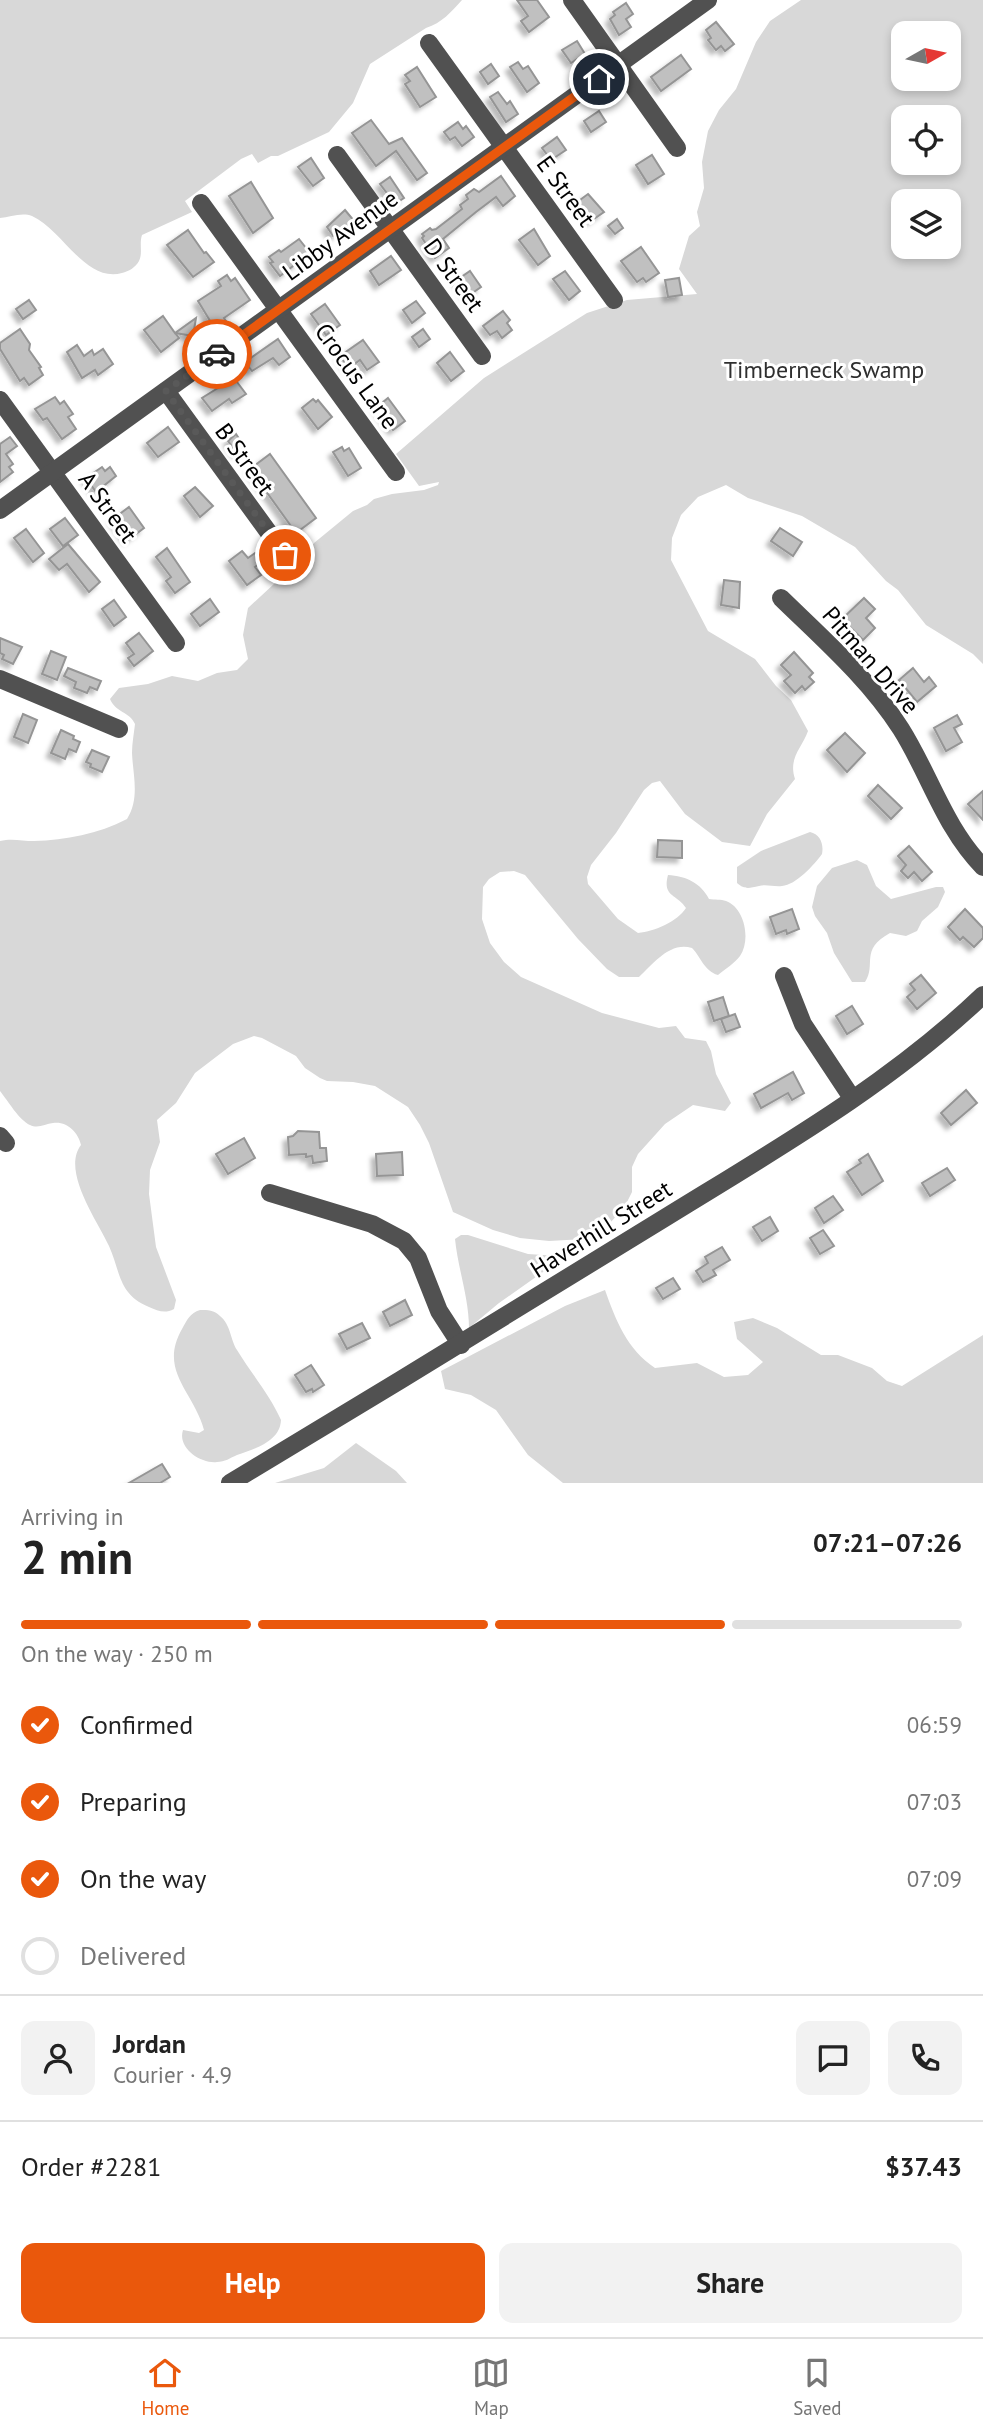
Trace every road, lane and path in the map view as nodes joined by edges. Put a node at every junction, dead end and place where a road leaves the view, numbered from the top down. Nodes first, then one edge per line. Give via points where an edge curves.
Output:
1 (572, 0) edge
2 (708, 0) edge
3 (429, 43) dead end
4 (618, 65) junction
5 (504, 147) junction
6 (677, 148) dead end
7 (337, 155) dead end
8 (201, 203) dead end
9 (390, 229) junction
10 (614, 300) dead end
11 (278, 310) junction
12 (482, 356) dead end
13 (166, 391) junction
14 (0, 400) edge
15 (52, 472) junction
16 (396, 472) dead end
17 (0, 510) edge
18 (285, 555) dead end
19 (781, 598) dead end
20 (176, 643) dead end
21 (0, 679) edge
22 (119, 729) dead end
23 (983, 867) edge
24 (784, 976) dead end
25 (983, 995) edge
26 (852, 1098) junction
27 (270, 1193) dead end
28 (461, 1345) junction
29 (230, 1483) edge

1 - 4 street
2 - 4 street, Libby Avenue
3 - 5 street, E Street
4 - 5 street, Libby Avenue
4 - 6 street
5 - 9 street, Libby Avenue
5 - 10 street, E Street
7 - 9 street, D Street
8 - 11 street, Crocus Lane
9 - 11 street, Libby Avenue
9 - 12 street, D Street
11 - 13 street, Libby Avenue
11 - 16 street, Crocus Lane
13 - 15 street, Libby Avenue
13 - 18 street, B Street
14 - 15 street, A Street
15 - 17 street, Libby Avenue
15 - 20 street, A Street
19 - 23 street, Pitman Drive via 892,716 949,824
21 - 22 street
24 - 26 street via 803,1024
25 - 26 street, Haverhill Street via 932,1042
26 - 28 street, Haverhill Street
27 - 28 street via 372,1224 404,1241 418,1258 439,1311
28 - 29 street, Haverhill Street

